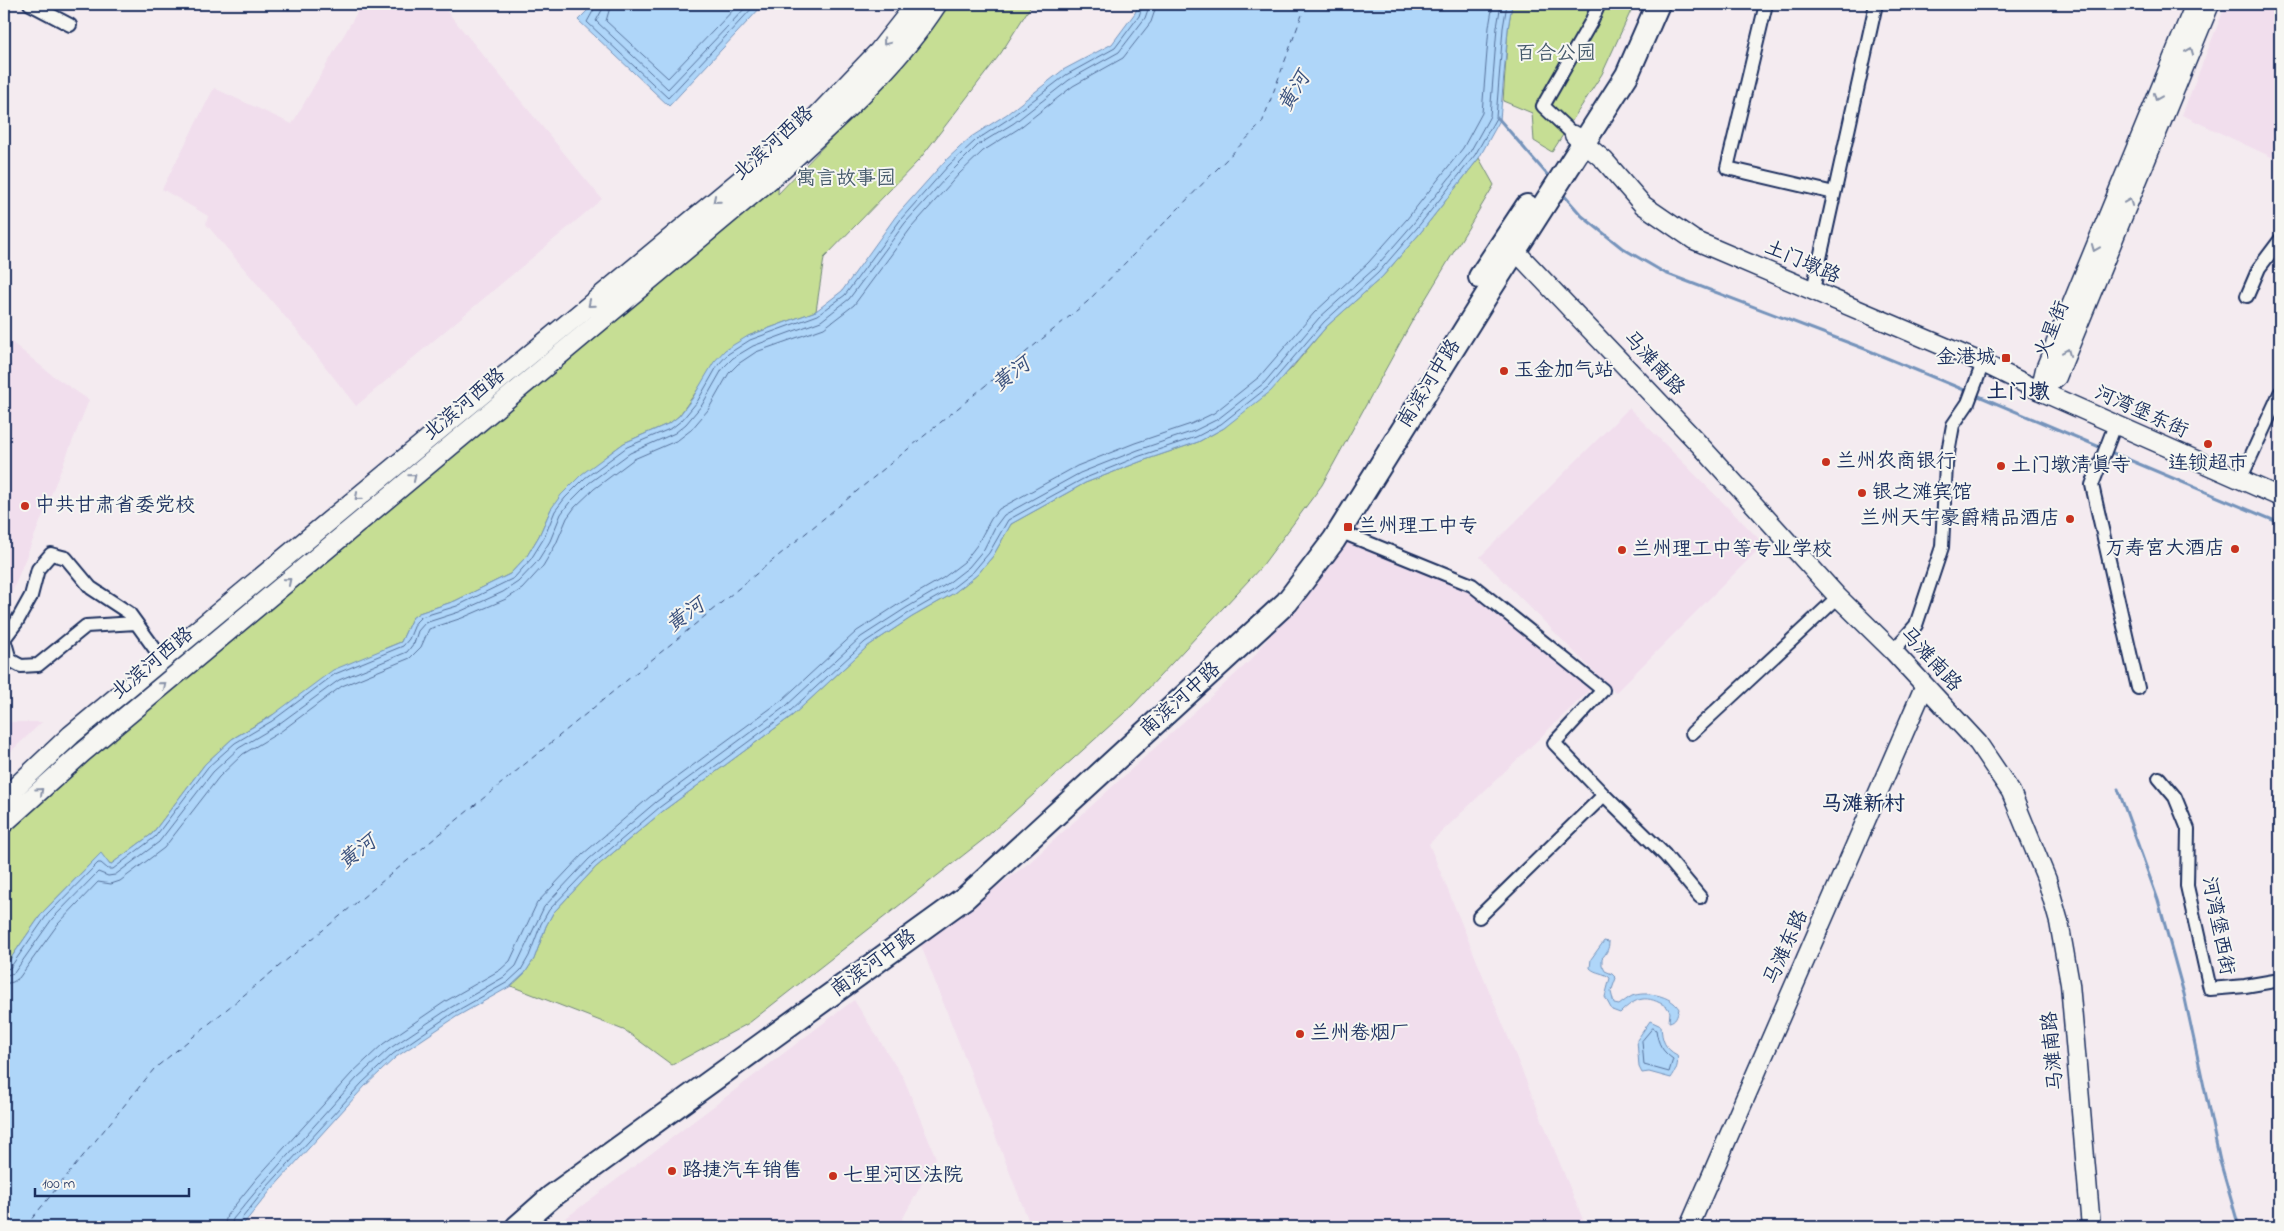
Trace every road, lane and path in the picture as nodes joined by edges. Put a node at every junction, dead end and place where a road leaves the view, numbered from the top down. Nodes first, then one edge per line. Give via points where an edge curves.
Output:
1 (30, 4) edge
2 (916, 4) edge
3 (937, 4) edge
4 (1599, 4) edge
5 (1642, 4) edge
6 (1658, 4) edge
7 (1766, 4) edge
8 (1876, 4) edge
9 (2195, 4) edge
10 (2210, 4) edge
11 (70, 25) dead end
12 (1579, 139) junction
13 (1834, 193) junction
14 (2280, 240) edge
15 (1510, 245) junction
16 (1813, 290) junction
17 (2247, 296) dead end
18 (1983, 363) junction
19 (2040, 391) junction
20 (2280, 393) edge
21 (2115, 424) junction
22 (2240, 480) junction
23 (2280, 497) edge
24 (1339, 531) junction
25 (1838, 597) junction
26 (136, 623) junction
27 (156, 649) dead end
28 (1892, 651) junction
29 (1924, 687) junction
30 (2138, 688) dead end
31 (1692, 733) dead end
32 (2159, 778) dead end
33 (1604, 794) junction
34 (4, 798) edge
35 (4, 823) edge
36 (1700, 897) dead end
37 (1479, 917) dead end
38 (2280, 980) edge
39 (501, 1227) edge
40 (517, 1227) edge
41 (1689, 1227) edge
42 (2091, 1227) edge

1 - 11 street
2 -> 34 main road, 北滨河西路 via 879,52 813,120 71,735
35 -> 3 main road, 北滨河西路 via 82,753 779,172 869,88
4 - 12 street via 1543,106
5 - 12 highway, 南滨河中路
6 - 12 highway, 南滨河中路 via 1627,75
7 - 13 street via 1727,168
8 - 13 street
9 -> 19 main road, 火星街 via 2045,369
19 -> 10 main road, 火星街 via 2057,377
12 - 15 highway, 南滨河中路
12 - 16 main road, 土门墩路 via 1604,160 1643,205 1694,240
13 - 16 street
14 - 17 street via 2259,268
15 - 24 highway, 南滨河中路 via 1491,288
15 - 25 main road, 马滩南路 via 1699,444
15 - 39 highway, 南滨河中路 via 1322,531 1276,592 957,886 546,1187
16 - 18 main road, 土门墩路
18 - 19 main road, 土门墩路
18 - 28 street via 1968,403 1953,425 1946,464 1942,547 1916,625
19 - 21 main road, 河湾堡东街
20 - 22 street
21 - 22 main road, 河湾堡东街
21 - 30 street via 2092,484
22 - 23 main road, 河湾堡东街
24 - 33 street via 1472,585 1603,690 1554,743
24 - 40 highway, 南滨河中路 via 1287,602 966,897 551,1197
25 - 28 main road, 马滩南路
25 - 31 street
26 - 26 street via 129,613 91,588 66,558 51,554 38,569 31,596 4,639 10,660 20,666 38,665 86,626
26 - 27 street
28 - 29 main road, 马滩南路
29 - 41 main road, 马滩东路
29 - 42 main road, 马滩南路 via 1978,743 2011,792 2047,880 2059,922 2070,984
32 - 38 street, 河湾堡西街 via 2175,797 2188,829 2187,886 2210,989
33 - 36 street via 1665,855
33 - 37 street

